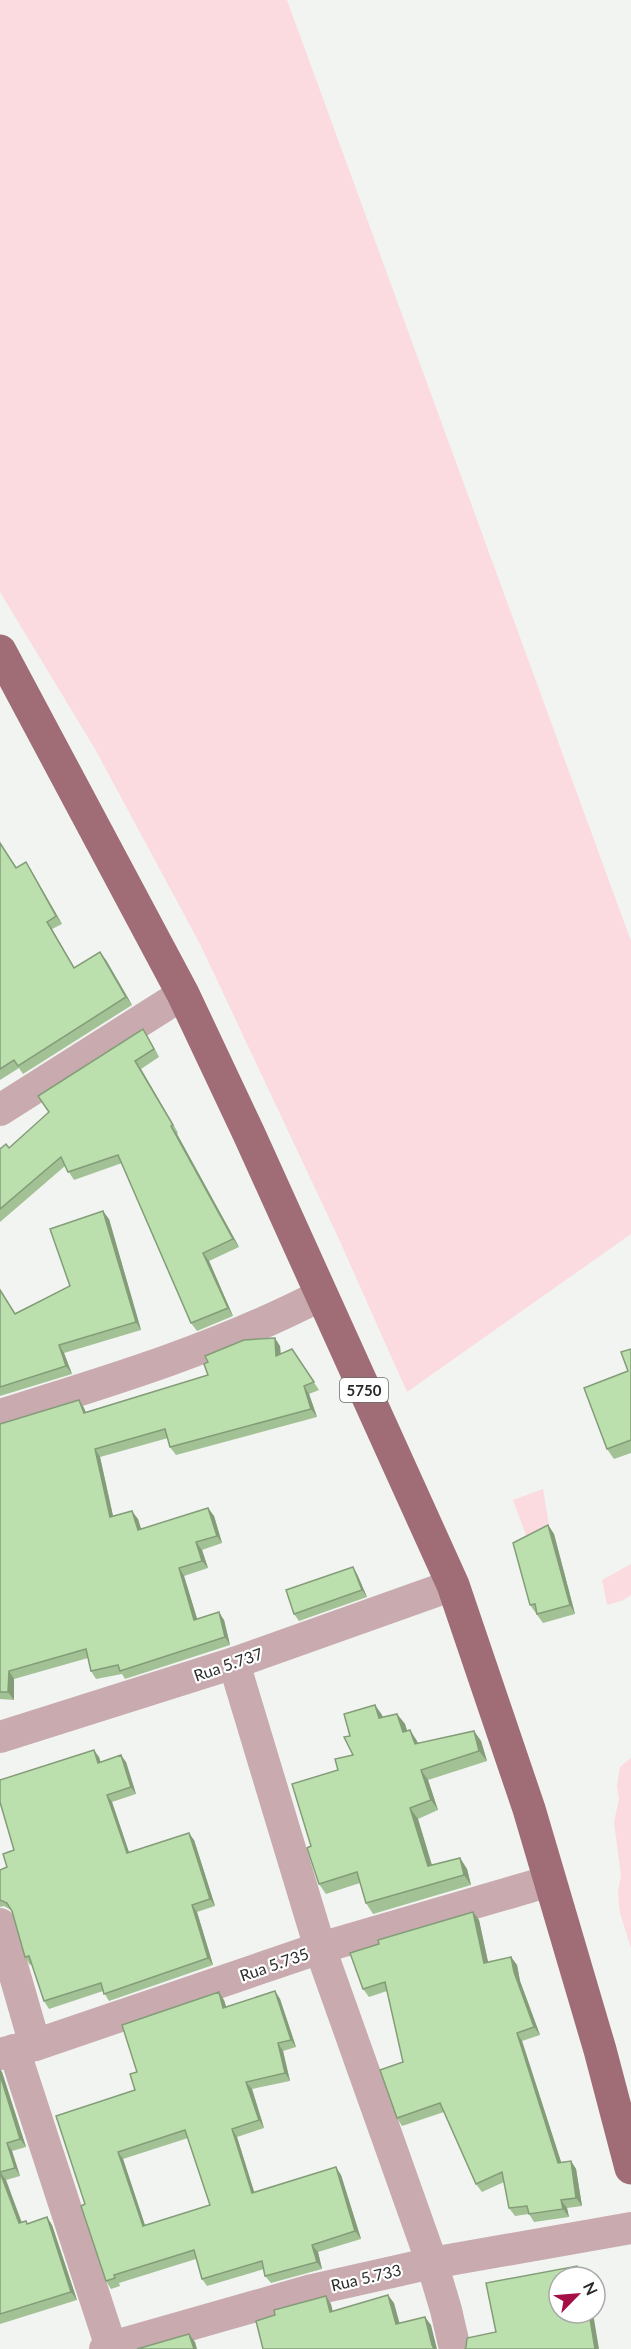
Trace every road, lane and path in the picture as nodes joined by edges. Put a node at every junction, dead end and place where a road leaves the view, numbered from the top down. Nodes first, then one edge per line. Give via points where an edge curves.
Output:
1 (0, 651) edge
2 (183, 994) junction
3 (0, 1110) edge
4 (321, 1296) junction
5 (0, 1415) edge
6 (453, 1585) junction
7 (234, 1663) junction
8 (0, 1737) edge
9 (550, 1881) junction
10 (0, 1924) edge
11 (320, 1948) junction
12 (16, 2049) edge
13 (631, 2168) edge
14 (631, 2228) edge
15 (432, 2263) junction
16 (121, 2346) edge
17 (455, 2349) edge

1 - 2 main road, 5750
2 - 3 street
2 - 4 main road, 5750
4 - 5 street via 273,1321 208,1347
4 - 6 main road, 5750
6 - 7 street, Rua 5.737
6 - 9 main road, 5750
7 - 8 street, Rua 5.737
7 - 11 street
9 - 11 street, Rua 5.735
9 - 13 main road, 5750
10 - 12 street
11 - 12 street, Rua 5.735
11 - 15 street
12 - 16 street
14 - 15 street, Rua 5.733
15 - 16 street, Rua 5.733 via 312,2289
15 - 17 street

